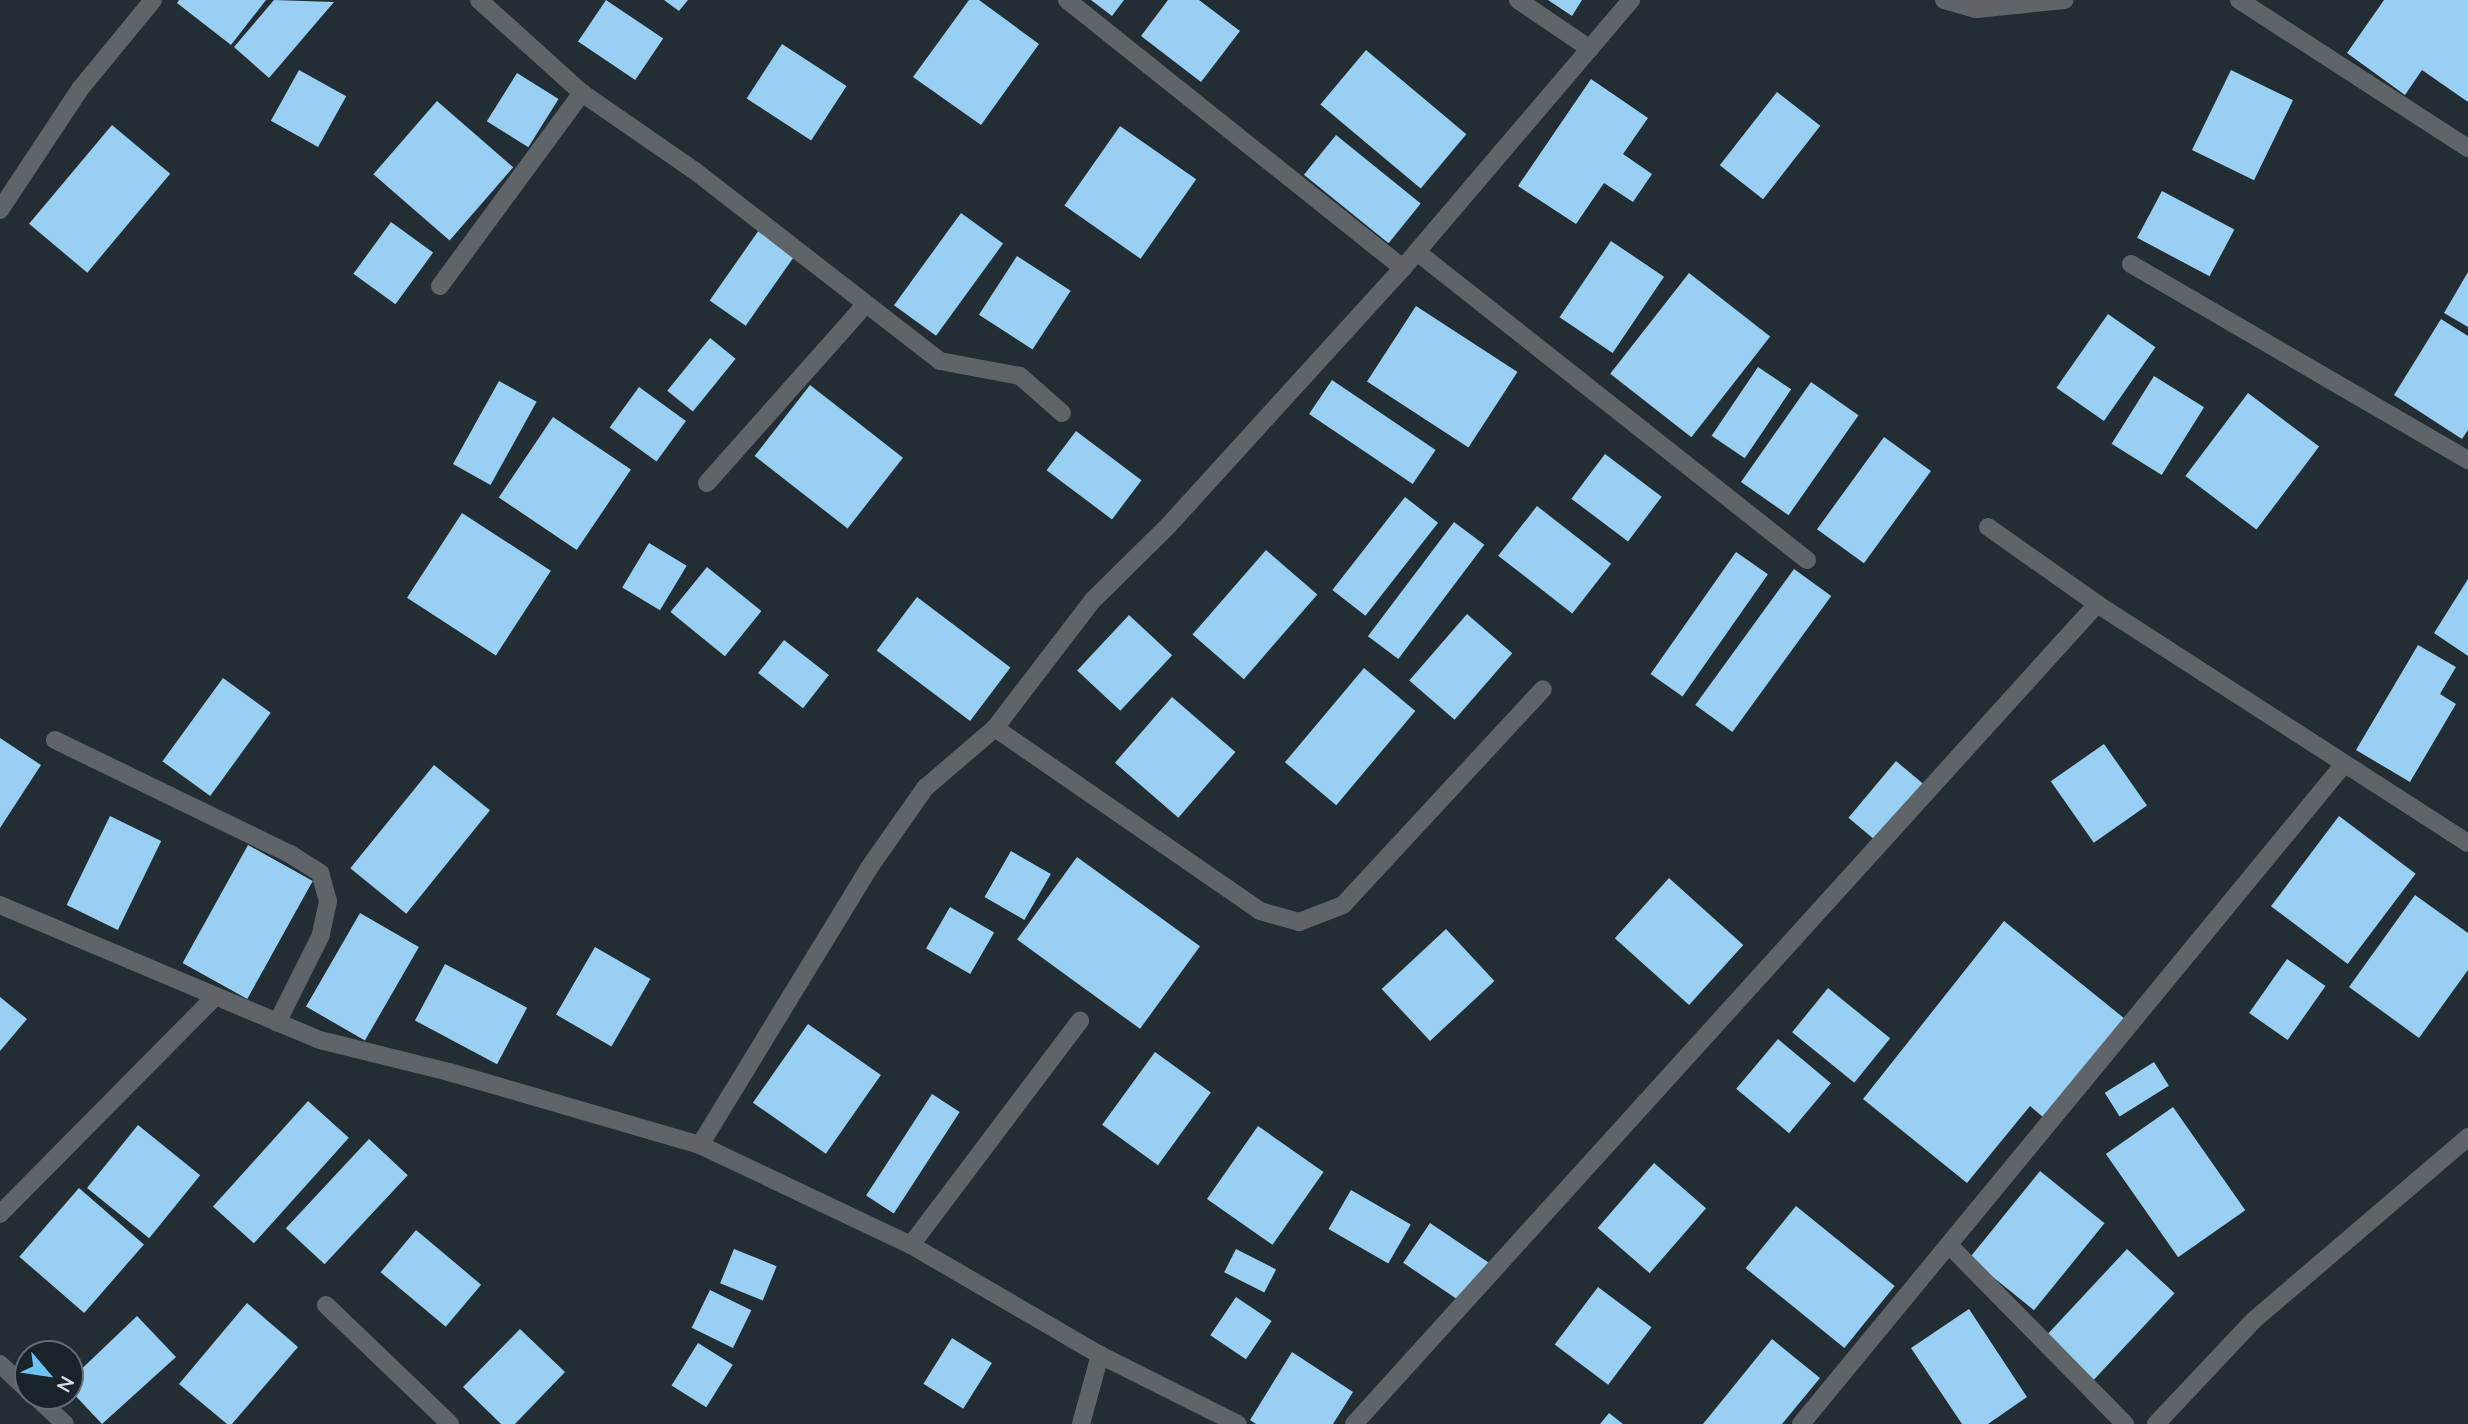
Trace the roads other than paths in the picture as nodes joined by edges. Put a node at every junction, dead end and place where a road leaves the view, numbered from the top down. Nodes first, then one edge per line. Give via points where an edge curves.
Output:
1 (153, 0) edge
2 (479, 0) edge
3 (1068, 0) edge
4 (1518, 0) edge
5 (1631, 0) edge
6 (1944, 0) edge
7 (2065, 0) edge
8 (2239, 0) edge
9 (1590, 49) junction
10 (582, 93) junction
11 (2468, 148) edge
12 (0, 210) edge
13 (1416, 252) junction
14 (2131, 264) dead end
15 (1403, 268) junction
16 (440, 286) dead end
17 (866, 304) junction
18 (1062, 413) dead end
19 (2468, 460) edge
20 (707, 483) dead end
21 (1988, 527) dead end
22 (1807, 559) dead end
23 (2097, 604) junction
24 (1543, 690) dead end
25 (995, 728) junction
26 (55, 740) dead end
27 (2344, 764) junction
28 (2468, 843) edge
29 (0, 905) edge
30 (215, 998) junction
31 (1080, 1021) dead end
32 (277, 1023) junction
33 (2468, 1137) edge
34 (700, 1145) junction
35 (0, 1214) edge
36 (912, 1245) junction
37 (1950, 1246) junction
38 (326, 1305) dead end
39 (1100, 1355) junction
40 (0, 1364) edge
41 (14, 1377) edge
42 (50, 1410) edge
43 (65, 1424) edge
44 (450, 1424) edge
45 (1081, 1424) edge
46 (1238, 1424) edge
47 (1354, 1424) edge
48 (1801, 1424) edge
49 (2125, 1424) edge
50 (2155, 1424) edge

1 - 12 street via 80,89
2 - 10 street
3 - 15 street
4 - 9 street
5 - 9 street
6 - 7 street via 1976,9
8 - 11 street
9 - 13 street
10 - 16 street
10 - 17 street via 695,171
13 - 15 street
13 - 22 street
14 - 19 street
15 - 25 street via 1168,526 1093,600
17 - 18 street via 940,361 1020,376
17 - 20 street
21 - 23 street
23 - 27 street
23 - 47 street
24 - 25 street via 1343,905 1299,922 1260,911
25 - 34 street via 925,788 869,868
26 - 32 street via 290,854 320,873 328,901 321,935
27 - 28 street
27 - 37 street
29 - 30 street
30 - 32 street
30 - 35 street
31 - 36 street
32 - 34 street via 320,1040 449,1072
33 - 50 street via 2254,1320
34 - 36 street
36 - 39 street
37 - 48 street
37 - 49 street
38 - 44 street
39 - 45 street
39 - 46 street
40 - 41 street
42 - 43 street

